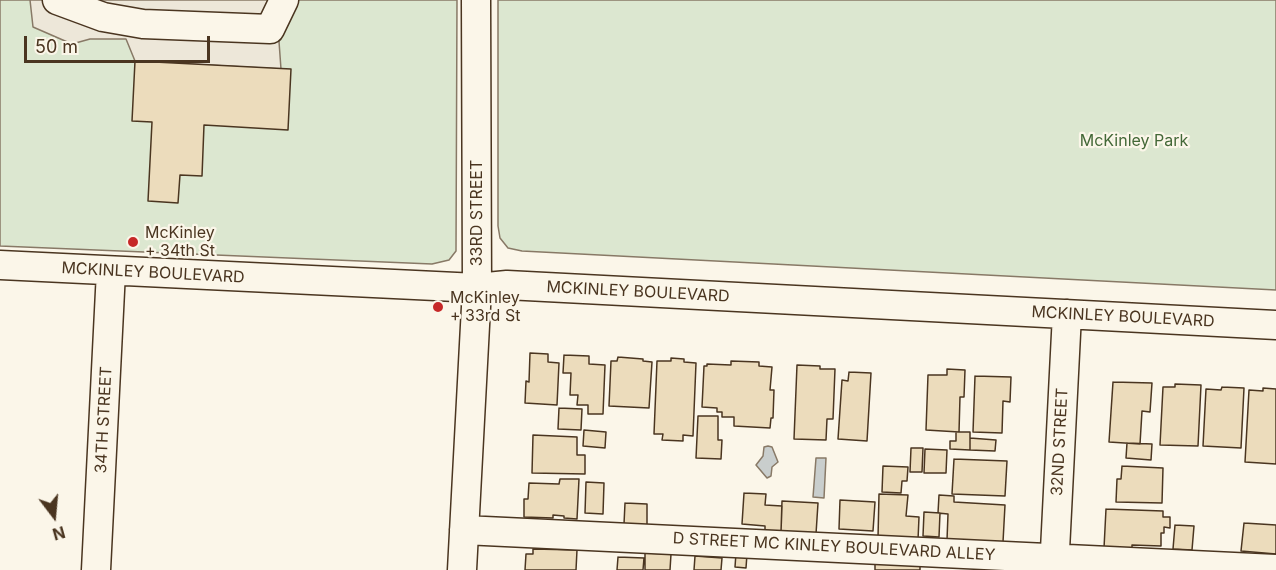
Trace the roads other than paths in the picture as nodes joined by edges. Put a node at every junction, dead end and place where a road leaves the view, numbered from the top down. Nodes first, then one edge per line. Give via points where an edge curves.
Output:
1 (57, 0) edge
2 (284, 0) edge
3 (476, 0) edge
4 (0, 265) edge
5 (111, 271) junction
6 (477, 288) junction
7 (1066, 314) junction
8 (1276, 325) edge
9 (464, 530) junction
10 (1055, 564) edge
11 (1276, 569) edge
12 (96, 570) edge
13 (462, 570) edge

1 - 2 street via 103,16 143,24 270,29
3 - 6 street, 33RD STREET
4 - 5 street, MCKINLEY BOULEVARD
5 - 6 street, MCKINLEY BOULEVARD
5 - 12 street, 34TH STREET
6 - 7 street, MCKINLEY BOULEVARD via 507,285
6 - 9 street, 33RD STREET
7 - 8 street, MCKINLEY BOULEVARD
7 - 10 street, 32ND STREET
9 - 10 street, D STREET MC KINLEY BOULEVARD ALLEY
9 - 13 street, 33RD STREET
10 - 11 street, D STREET MC KINLEY BOULEVARD ALLEY

